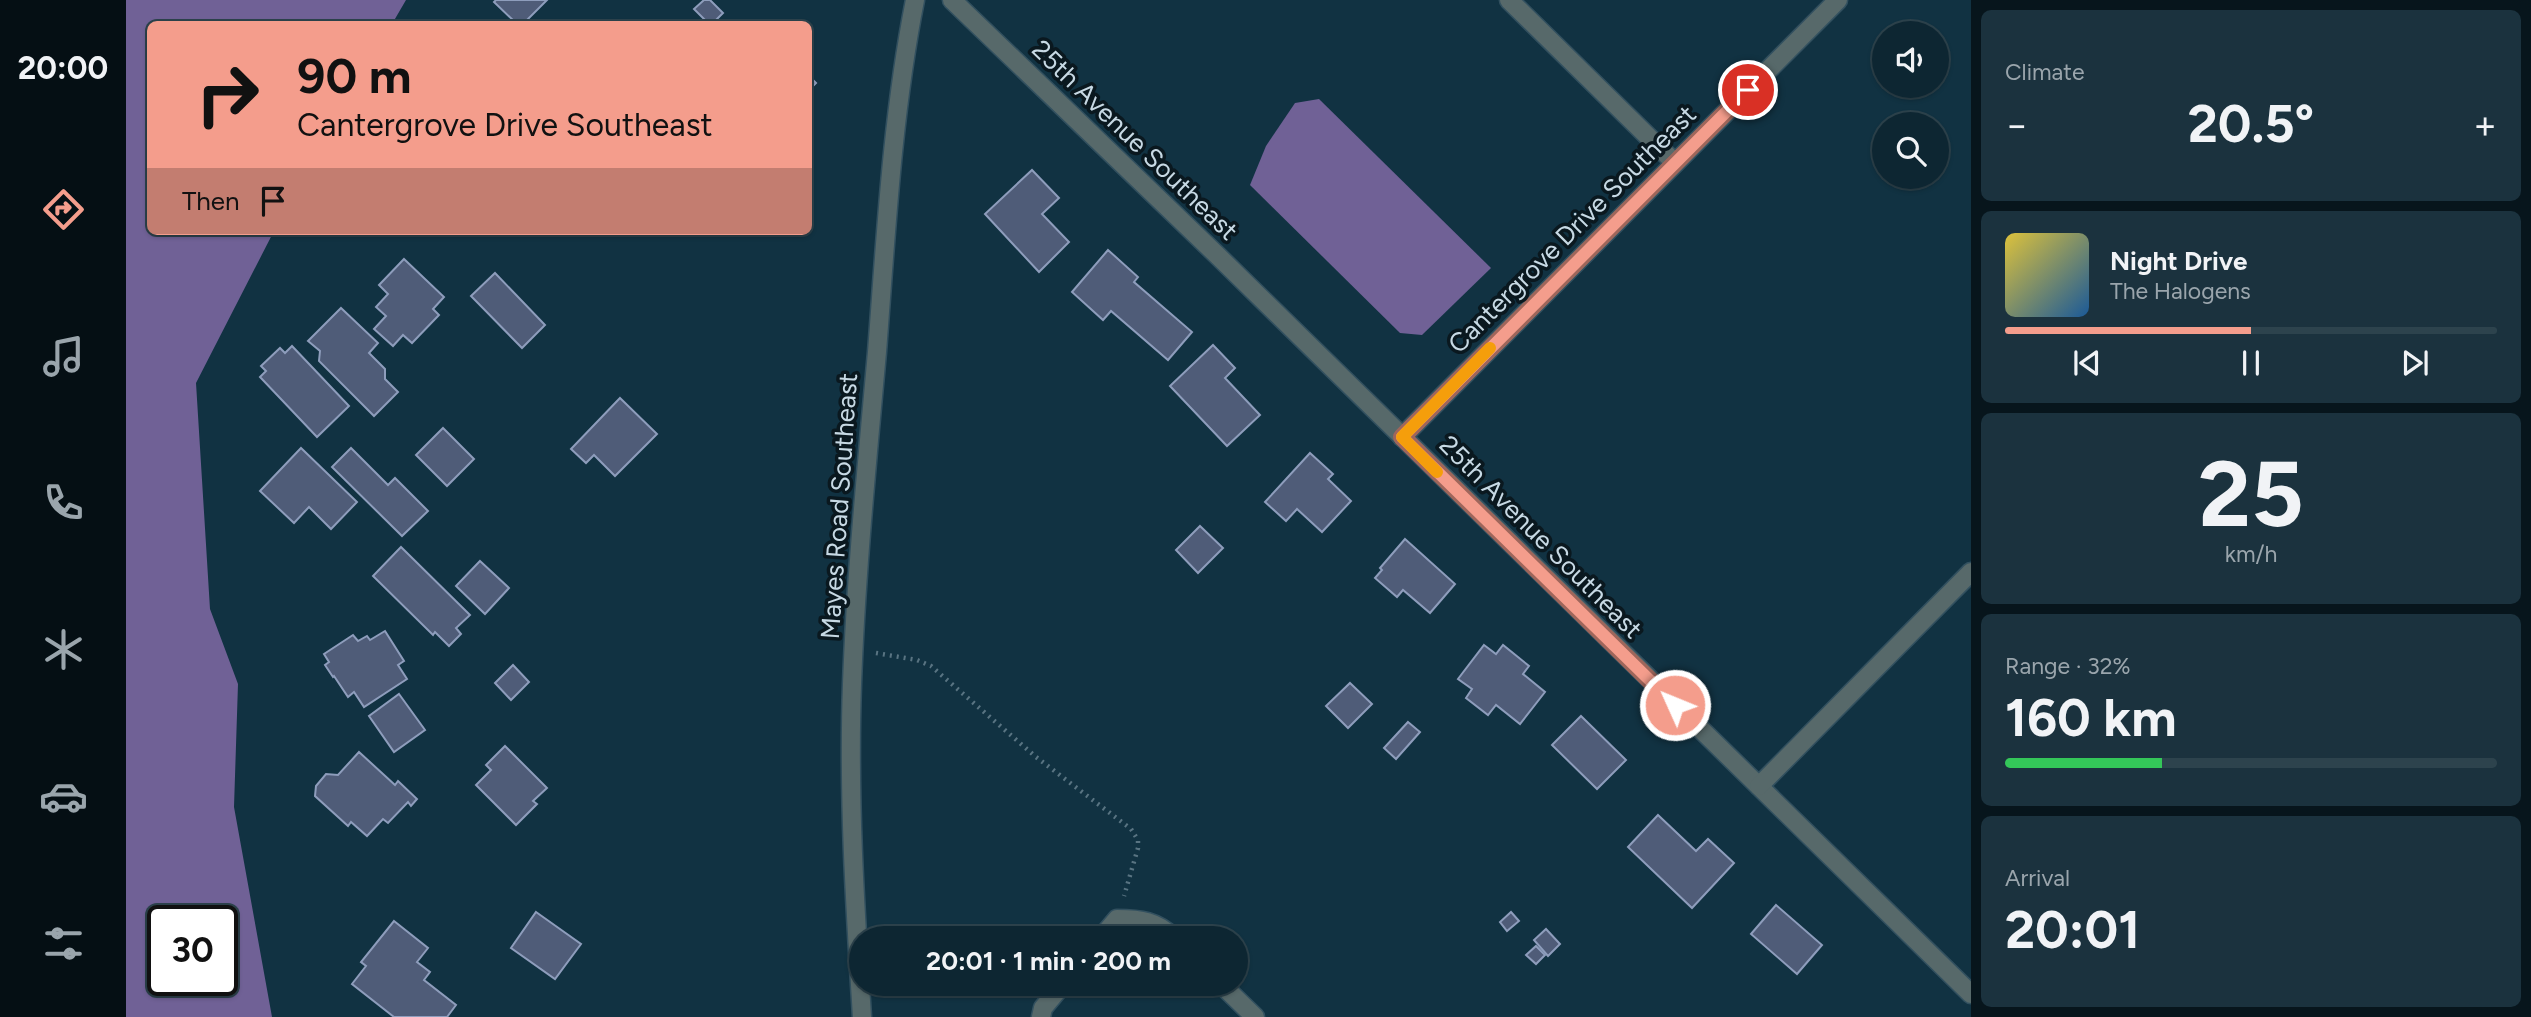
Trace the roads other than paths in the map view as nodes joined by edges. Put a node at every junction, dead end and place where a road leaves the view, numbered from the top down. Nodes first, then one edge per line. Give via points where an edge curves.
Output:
1 (915, 0) edge
2 (952, 0) edge
3 (1509, 0) edge
4 (1838, 0) edge
5 (1675, 163) junction
6 (1402, 437) junction
7 (1971, 572) edge
8 (1759, 786) junction
9 (1111, 926) edge
10 (1158, 926) edge
11 (1971, 994) edge
12 (1053, 996) edge
13 (1233, 996) edge
14 (862, 1017) edge
15 (1041, 1017) edge
16 (1255, 1017) edge

1 - 14 street, Mayes Road Southeast via 902,63 854,649 851,849
2 - 6 street, 25th Avenue Southeast
3 - 5 street
4 - 5 street, Cantergrove Drive Southeast
5 - 6 street, Cantergrove Drive Southeast
6 - 8 street, 25th Avenue Southeast
7 - 8 street
8 - 11 street, 25th Avenue Southeast
9 - 10 street via 1117,919 1142,919
12 - 15 street
13 - 16 street

